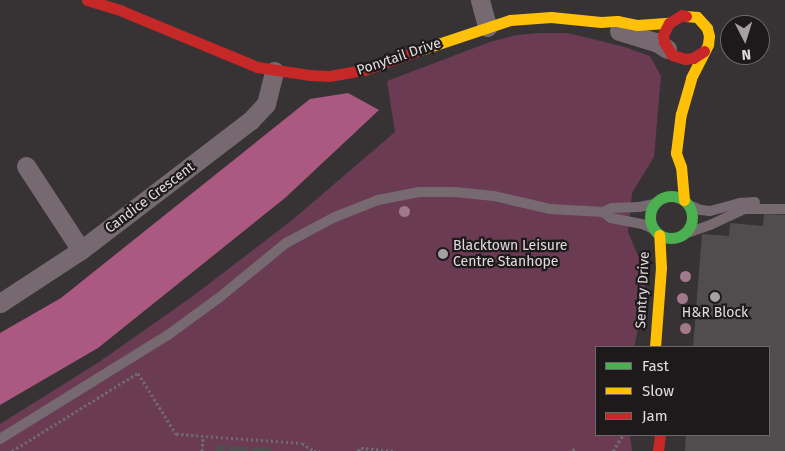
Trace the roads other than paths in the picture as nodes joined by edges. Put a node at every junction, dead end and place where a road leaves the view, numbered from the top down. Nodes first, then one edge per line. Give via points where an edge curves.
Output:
1 (87, 0) edge
2 (480, 0) edge
3 (681, 3) dead end
4 (697, 4) dead end
5 (672, 20) junction
6 (601, 22) junction
7 (704, 22) junction
8 (486, 27) junction
9 (704, 51) junction
10 (669, 52) junction
11 (674, 66) dead end
12 (274, 71) junction
13 (676, 87) dead end
14 (680, 114) junction
15 (676, 153) junction
16 (26, 166) dead end
17 (668, 166) dead end
18 (666, 183) dead end
19 (657, 202) junction
20 (785, 202) edge
21 (686, 203) junction
22 (785, 209) edge
23 (603, 212) junction
24 (657, 232) junction
25 (682, 236) junction
26 (81, 250) junction
27 (676, 253) dead end
28 (0, 303) edge
29 (655, 346) edge
30 (649, 436) edge
31 (660, 436) edge
32 (0, 439) edge
33 (648, 451) edge
34 (658, 451) edge

1 - 12 street, Ponytail Drive via 122,11 240,61
2 - 8 street
3 - 5 street
4 - 7 street
5 - 6 street, Ponytail Drive via 645,26
5 - 7 street via 689,15
5 - 10 street via 664,35
6 - 8 street, Ponytail Drive via 551,17 510,20
6 - 10 street, Ponytail Drive via 617,31 656,42
7 - 9 street via 709,36
8 - 12 street, Ponytail Drive via 355,72 329,76
9 - 10 street via 685,60
9 - 14 street
10 - 11 street
12 - 26 street, Candice Crescent via 266,104 256,116
13 - 14 street via 676,105
14 - 15 street
15 - 17 street
15 - 21 street
16 - 26 street
18 - 19 street
19 - 21 street via 672,196
19 - 23 lane
19 - 24 street via 650,216
20 - 21 lane via 748,202 710,212
21 - 25 street via 692,218 691,225
22 - 25 lane via 745,209
23 - 24 lane via 611,218 642,224
23 - 32 lane via 550,209 494,196 455,192 402,195 355,208 286,243 168,335
24 - 25 street via 664,237
24 - 29 street, Sentry Drive via 661,268
25 - 27 street
26 - 28 street, Candice Crescent
30 - 33 street
31 - 34 street

